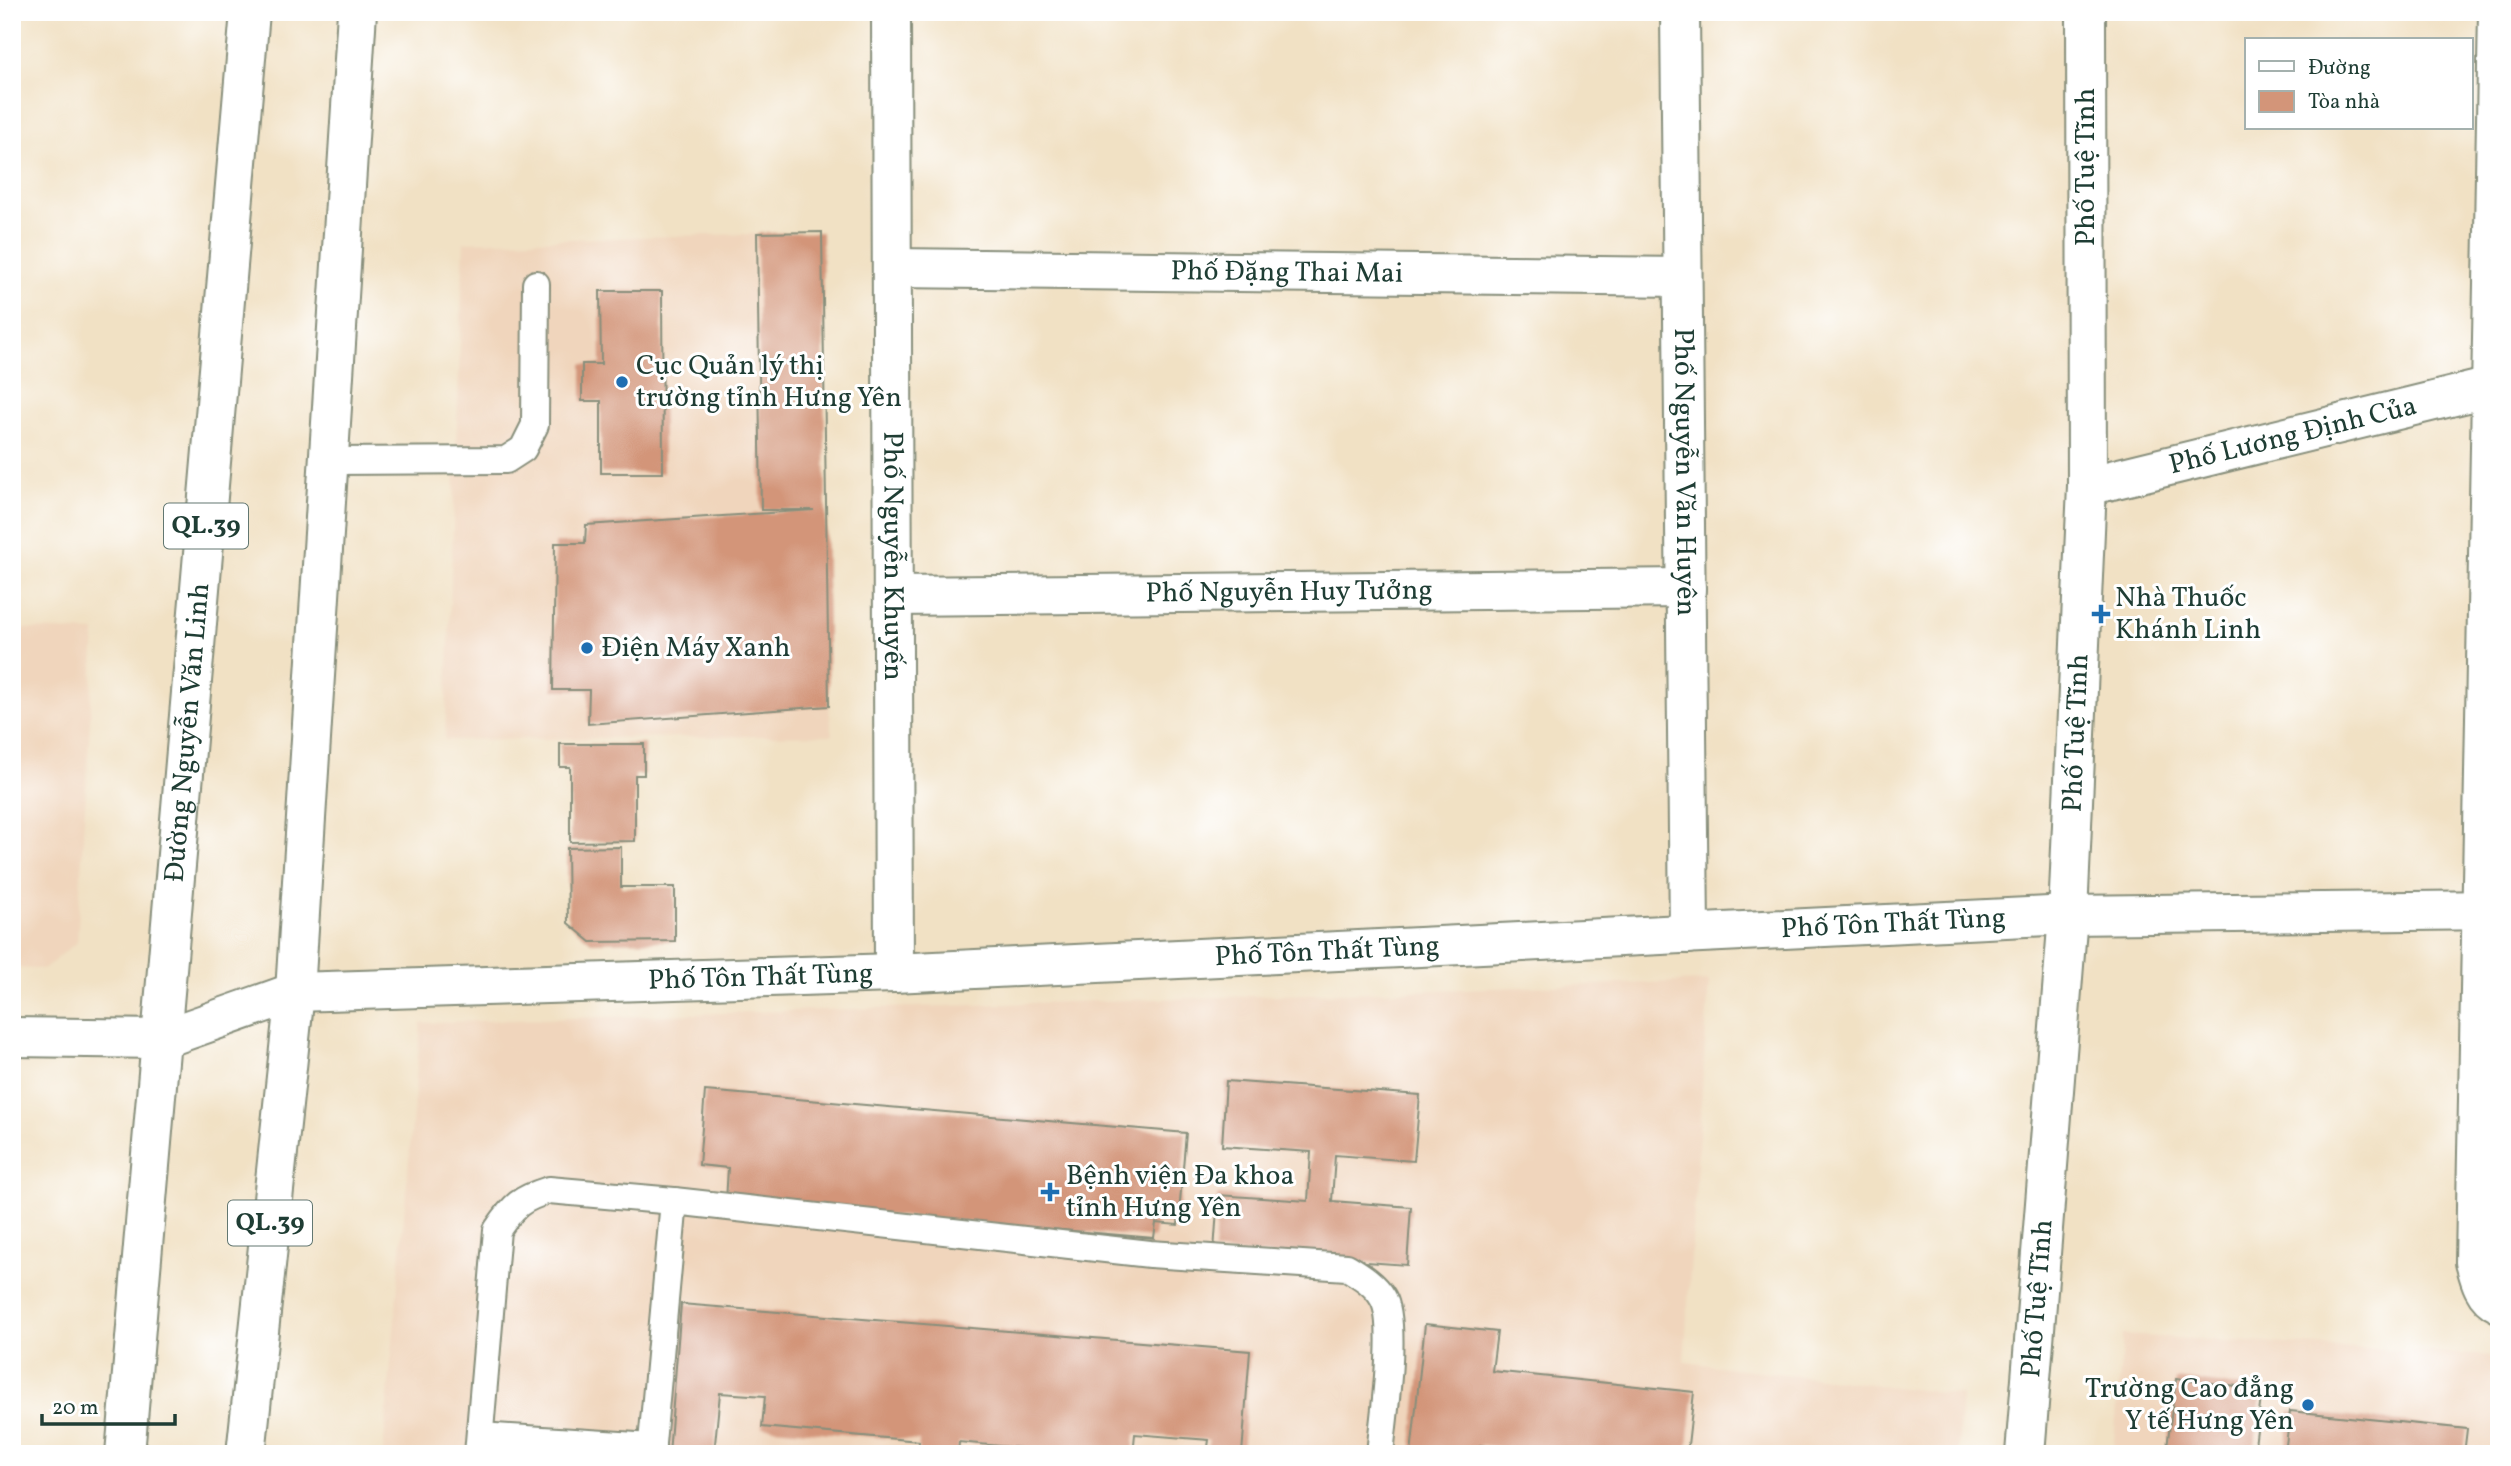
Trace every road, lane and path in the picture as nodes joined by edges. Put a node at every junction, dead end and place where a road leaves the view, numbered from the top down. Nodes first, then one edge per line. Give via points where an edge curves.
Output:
1 (250, 12) edge
2 (357, 12) edge
3 (891, 12) edge
4 (1680, 12) edge
5 (2086, 12) edge
6 (2497, 12) edge
7 (893, 268) junction
8 (1682, 277) junction
9 (536, 284) dead end
10 (2495, 386) edge
11 (328, 461) junction
12 (2087, 486) junction
13 (1686, 588) junction
14 (893, 596) junction
15 (2493, 636) edge
16 (2490, 910) edge
17 (2068, 915) junction
18 (1689, 934) junction
19 (894, 973) junction
20 (295, 992) junction
21 (12, 1037) edge
22 (162, 1039) junction
23 (674, 1201) junction
24 (2499, 1303) edge
25 (479, 1445) edge
26 (652, 1450) edge
27 (125, 1454) edge
28 (246, 1454) edge
29 (1380, 1454) edge
30 (2025, 1454) edge

1 - 22 main road, Đường Nguyễn Văn Linh / QL.39
2 - 11 main road, QL.39
3 - 7 main road, Phố Nguyễn Khuyến
4 - 8 main road, Phố Nguyễn Văn Huyên
5 - 12 main road, Phố Tuệ Tĩnh
6 - 10 main road
7 - 8 main road, Phố Đặng Thai Mai
7 - 14 main road, Phố Nguyễn Khuyến
8 - 13 main road, Phố Nguyễn Văn Huyên
9 - 11 lane via 535,425 523,449 506,460
10 - 12 main road, Phố Lương Định Của
10 - 15 main road
11 - 20 main road, QL.39
12 - 17 main road, Phố Tuệ Tĩnh
13 - 14 main road, Phố Nguyễn Huy Tưởng
13 - 18 main road, Phố Nguyễn Văn Huyên
14 - 19 main road, Phố Nguyễn Khuyến
15 - 16 main road
16 - 17 main road, Phố Tôn Thất Tùng
16 - 24 main road via 2475,1262 2481,1283
17 - 18 main road, Phố Tôn Thất Tùng
17 - 30 main road, Phố Tuệ Tĩnh
18 - 19 main road, Phố Tôn Thất Tùng
19 - 20 main road, Phố Tôn Thất Tùng
20 - 22 main road, Phố Tôn Thất Tùng
20 - 28 main road, QL.39
21 - 22 main road
22 - 27 main road, Đường Nguyễn Văn Linh / QL.39
23 - 25 lane via 549,1190 512,1207 497,1230
23 - 26 lane
23 - 29 lane via 1150,1254 1347,1267 1384,1299 1390,1328
25 - 26 lane

